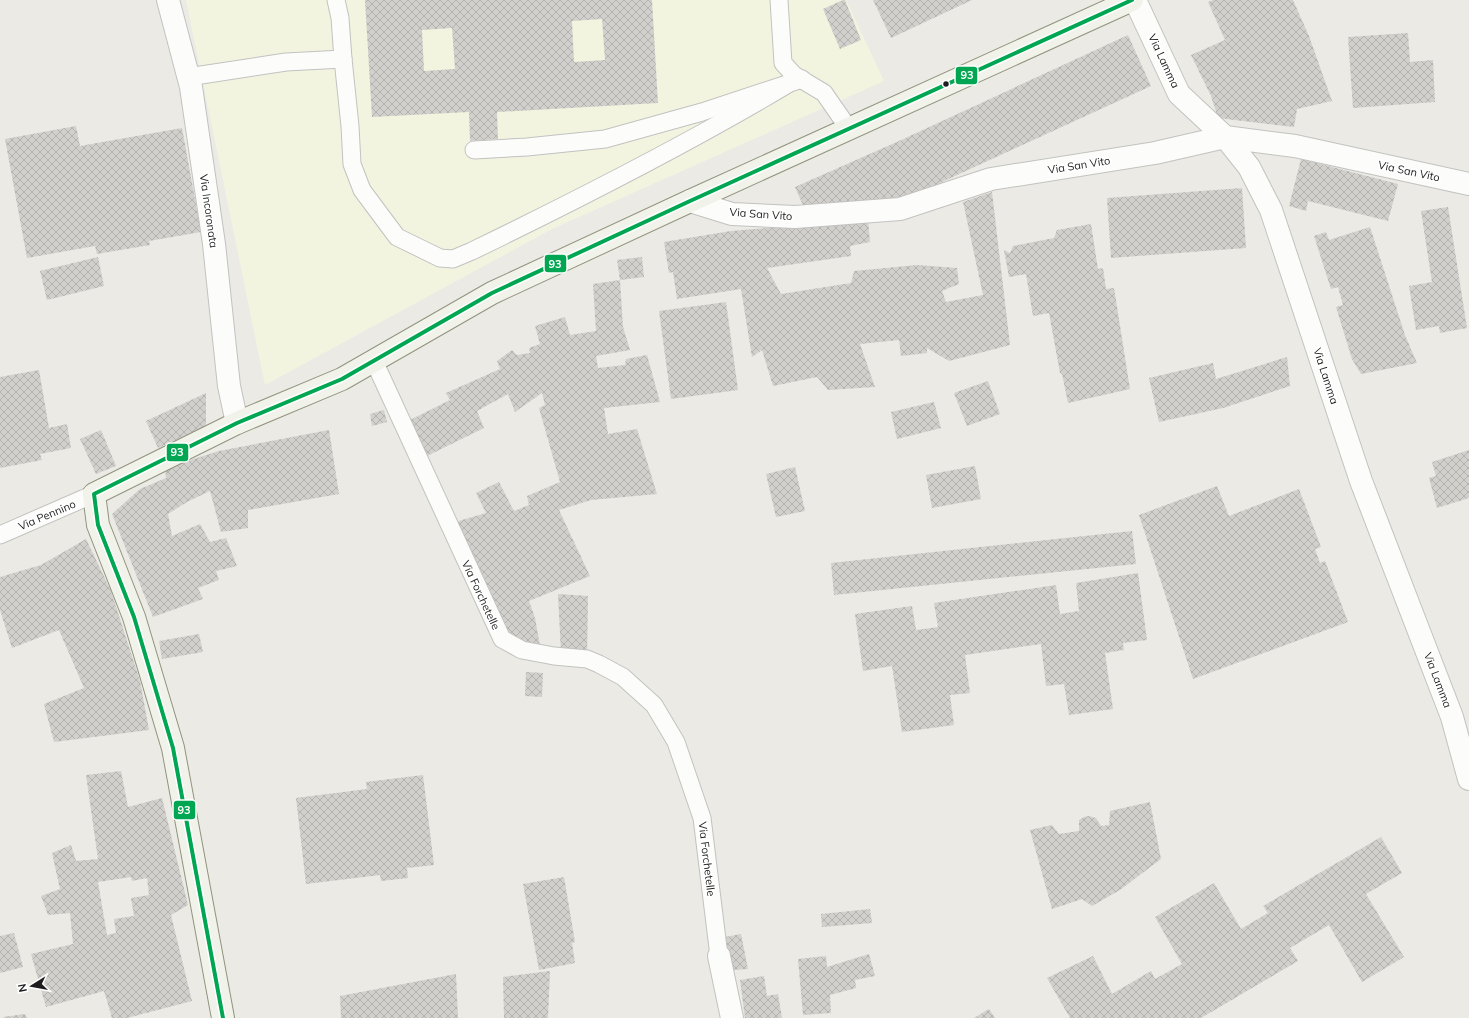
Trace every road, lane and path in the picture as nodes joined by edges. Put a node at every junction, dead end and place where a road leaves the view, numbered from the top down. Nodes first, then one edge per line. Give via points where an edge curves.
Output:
1 (168, 0) edge
2 (336, 0) edge
3 (779, 0) edge
4 (1133, 0) edge
5 (343, 59) junction
6 (188, 76) junction
7 (795, 82) junction
8 (849, 128) junction
9 (1225, 137) junction
10 (474, 150) dead end
11 (1469, 184) edge
12 (690, 201) junction
13 (374, 361) junction
14 (237, 423) junction
15 (94, 494) junction
16 (0, 535) edge
17 (1469, 779) edge
18 (719, 956) joint
19 (223, 1018) edge
20 (732, 1018) edge

1 - 6 street, Via Incoronata
2 - 5 lane
3 - 7 lane via 783,63 794,74
4 - 8 street
4 - 9 street, Via Lamma via 1179,94
5 - 6 lane via 286,62
5 - 7 lane via 352,164 362,190 397,237 440,258 453,259 619,178
6 - 14 street, Via Incoronata via 214,244 228,386
7 - 8 lane via 824,93
7 - 10 lane via 702,112 605,139
8 - 12 street
9 - 11 street, Via San Vito via 1295,146
9 - 12 street, Via San Vito via 1155,152 991,179 900,209 795,217 732,214
9 - 17 street, Via Lamma via 1249,167 1271,210 1361,481 1452,717
12 - 13 street via 492,293
13 - 14 street via 342,379
13 - 18 lane, Via Forchetelle via 502,639 522,650 587,659 623,677 654,705 676,742 702,818
14 - 15 street
15 - 16 lane, Via Pennino
15 - 19 street via 98,525 134,617 173,748
18 - 20 street, Via Forchetelle

